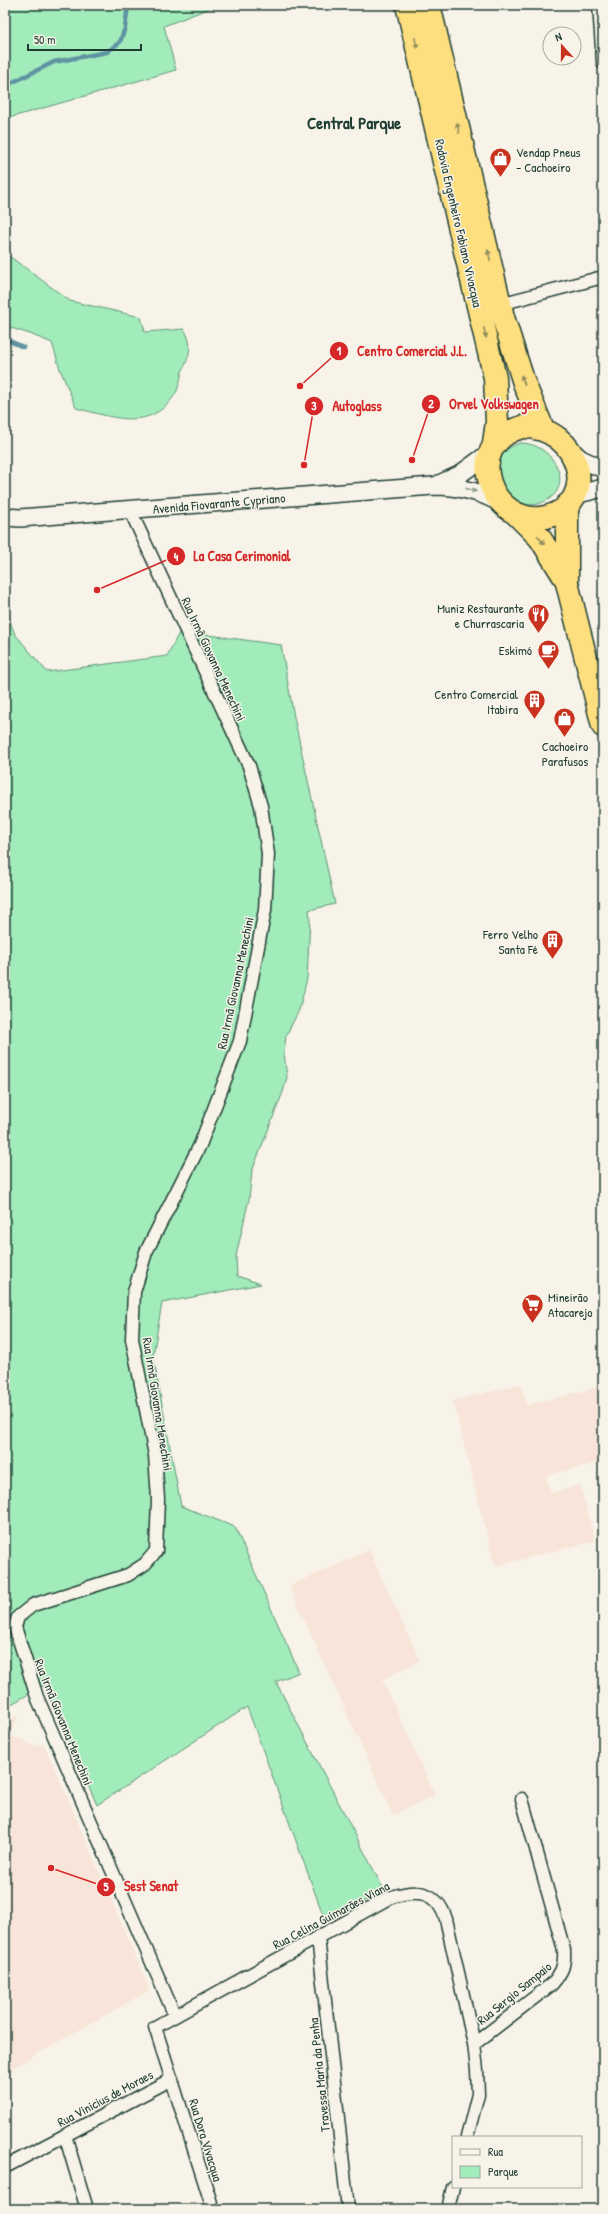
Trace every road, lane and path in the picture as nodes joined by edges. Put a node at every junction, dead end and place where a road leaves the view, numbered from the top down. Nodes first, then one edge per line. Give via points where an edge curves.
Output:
1 (407, 5) edge
2 (429, 5) edge
3 (599, 5) edge
4 (603, 63) edge
5 (603, 277) edge
6 (500, 304) junction
7 (543, 429) junction
8 (492, 448) junction
9 (569, 449) junction
10 (603, 469) edge
11 (433, 486) junction
12 (603, 488) edge
13 (571, 500) junction
14 (510, 509) junction
15 (130, 510) junction
16 (5, 517) edge
17 (567, 583) junction
18 (603, 726) edge
19 (522, 1799) dead end
20 (318, 1937) junction
21 (175, 2016) junction
22 (474, 2044) junction
23 (172, 2079) junction
24 (65, 2135) junction
25 (467, 2136) edge
26 (5, 2167) edge
27 (453, 2188) edge
28 (87, 2209) edge
29 (213, 2209) edge
30 (348, 2209) edge
31 (448, 2209) edge

1 -> 8 highway, Rodovia Engenheiro Fabiano Vivacqua via 495,378 497,422
6 -> 2 highway, Rodovia Engenheiro Fabiano Vivacqua
3 - 4 street
5 - 6 street
7 -> 6 highway, Rodovia Engenheiro Fabiano Vivacqua via 524,383
7 - 8 highway via 532,426 511,430
7 - 9 highway
8 - 11 street via 459,475
8 - 14 highway via 486,463 489,485
9 - 10 street via 581,459
9 - 13 highway via 578,466 579,476
11 -> 14 street via 464,488 480,493
11 - 15 street, Avenida Fiovarante Cypriano
12 - 13 street
13 - 14 highway via 558,512 547,517 523,516
13 - 17 highway
14 -> 17 highway via 551,552
15 - 16 street, Avenida Fiovarante Cypriano
15 - 21 street, Rua Irmã Giovanna Menechini via 249,766 261,806 268,854 265,910 240,1041 200,1145 146,1252 134,1292 132,1340 155,1455 158,1499 156,1551 145,1564 128,1575 33,1604 18,1618 15,1627 37,1697
17 - 18 highway
19 - 22 street, Rua Sergio Sampaio via 564,1950 565,1964 552,1984
20 - 21 street, Rua Celina Guimarães Viana
20 - 22 street, Rua Celina Guimarães Viana via 401,1894 426,1894 436,1900 446,1919
20 - 30 street, Travessa Maria da Penha
21 - 23 street, Rua Vinicius de Moraes via 155,2027
22 - 25 street, Rua Sergio Sampaio via 478,2094
23 - 24 street, Rua Vinicius de Moraes
23 - 29 street, Rua Dora Vivacqua
24 - 26 street, Rua Vinicius de Moraes
24 - 28 street
27 - 31 street

